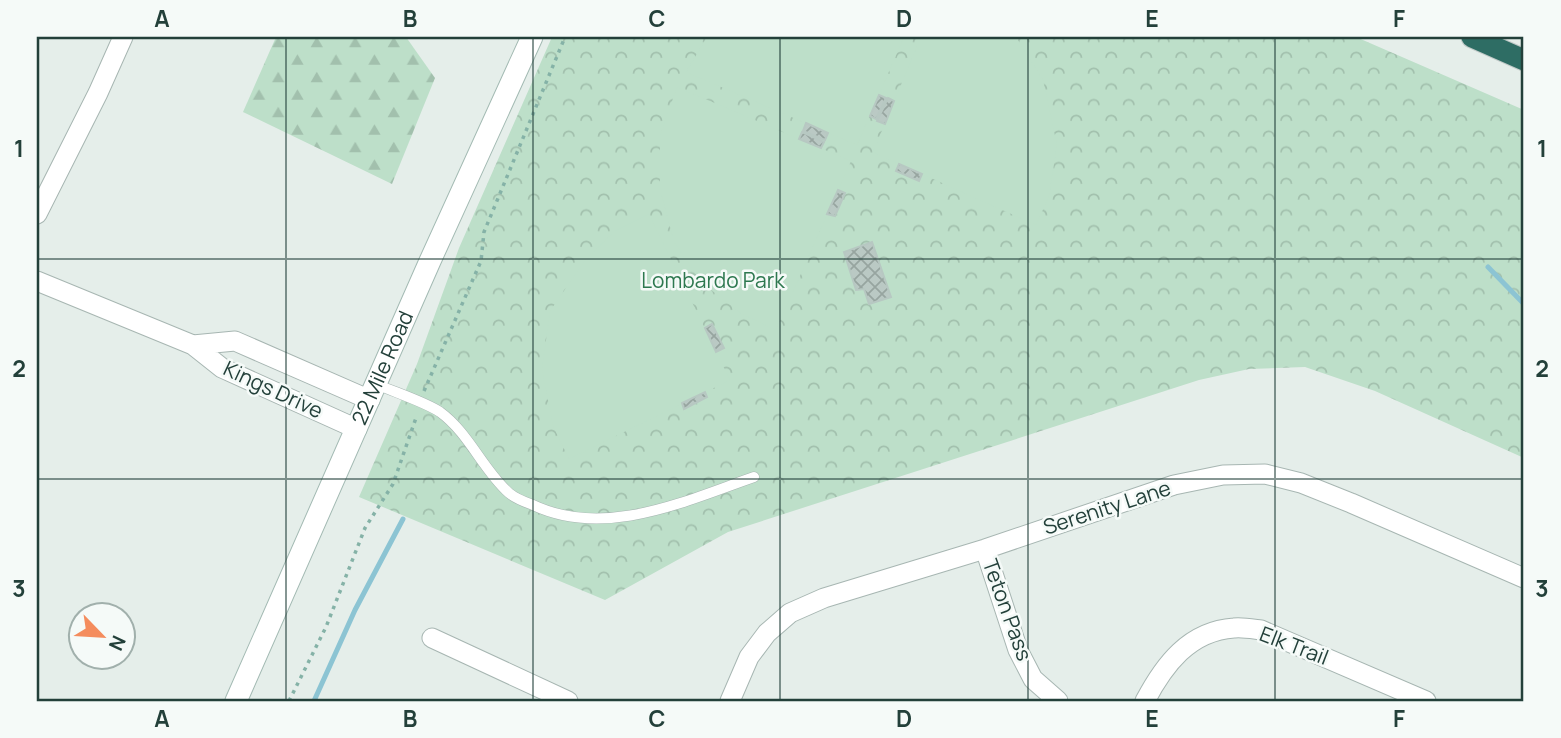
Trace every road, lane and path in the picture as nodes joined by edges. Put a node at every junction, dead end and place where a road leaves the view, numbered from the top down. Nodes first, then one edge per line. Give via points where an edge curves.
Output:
1 (123, 37) edge
2 (532, 37) edge
3 (565, 37) edge
4 (1472, 37) edge
5 (1524, 60) edge
6 (37, 215) edge
7 (37, 281) edge
8 (193, 345) junction
9 (373, 392) junction
10 (421, 404) junction
11 (356, 429) junction
12 (754, 477) dead end
13 (985, 549) junction
14 (1524, 578) edge
15 (432, 638) dead end
16 (236, 701) edge
17 (289, 701) edge
18 (568, 701) edge
19 (730, 701) edge
20 (1058, 701) edge
21 (1145, 701) edge
22 (1426, 701) edge

1 - 6 street
2 - 9 street, 22 Mile Road
3 - 10 path via 484,232 481,261
4 - 5 highway
7 - 8 street, Kings Drive
8 - 9 street, Kings Drive via 235,341
8 - 11 street, Kings Drive via 222,368
9 - 10 lane
9 - 11 street, 22 Mile Road
10 - 12 lane via 439,412 460,432 511,495 554,515 595,520 660,510
10 - 17 path via 393,484 365,528 326,627
11 - 16 street, 22 Mile Road
13 - 14 street, Serenity Lane via 1174,485 1223,475 1265,474 1351,503
13 - 19 street, Serenity Lane via 824,598 790,613 749,657
13 - 20 street, Teton Pass via 1018,650 1033,679
15 - 18 street
21 - 22 street, Elk Trail via 1181,648 1208,634 1234,628 1261,630

